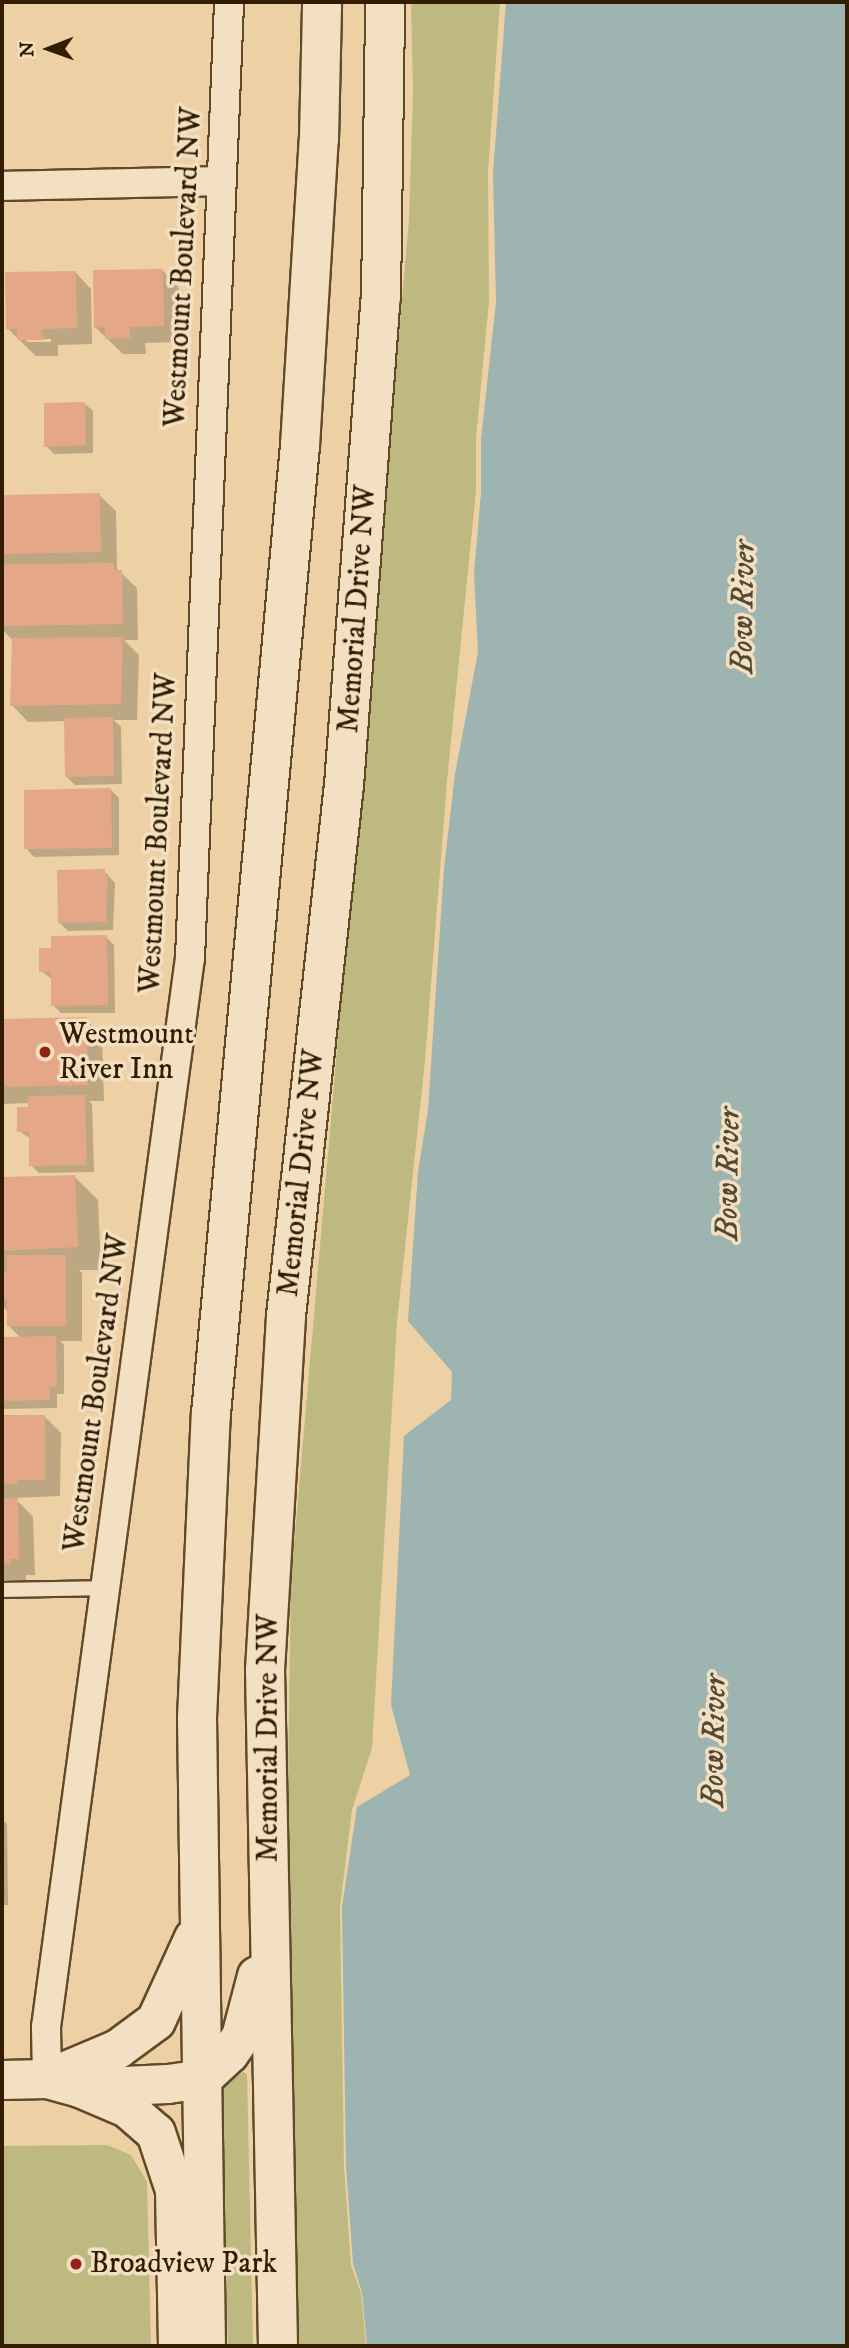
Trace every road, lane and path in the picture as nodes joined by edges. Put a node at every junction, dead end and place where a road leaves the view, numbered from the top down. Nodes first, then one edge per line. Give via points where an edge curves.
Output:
1 (229, 2) edge
2 (322, 2) edge
3 (385, 2) edge
4 (220, 181) junction
5 (2, 186) edge
6 (104, 1588) junction
7 (2, 1590) edge
8 (200, 1923) junction
9 (269, 1929) junction
10 (202, 2079) junction
11 (2, 2080) edge
12 (64, 2084) junction
13 (178, 2346) edge
14 (206, 2346) edge
15 (278, 2346) edge

1 - 4 street, Westmount Boulevard NW
2 - 8 main road via 319,139 299,460 211,1414 197,1718
3 - 9 main road, Memorial Drive NW via 381,298 344,785 285,1329 265,1670
4 - 5 street
4 - 6 street, Westmount Boulevard NW via 190,958
6 - 7 lane
6 - 12 street, Westmount Boulevard NW via 46,2028
8 - 10 main road
8 - 12 main road via 156,2021
9 - 10 main road via 241,2037
9 - 15 main road, Memorial Drive NW
10 - 12 main road via 168,2084
10 - 14 main road
11 - 12 main road
12 - 13 main road via 127,2108 156,2133 175,2190

